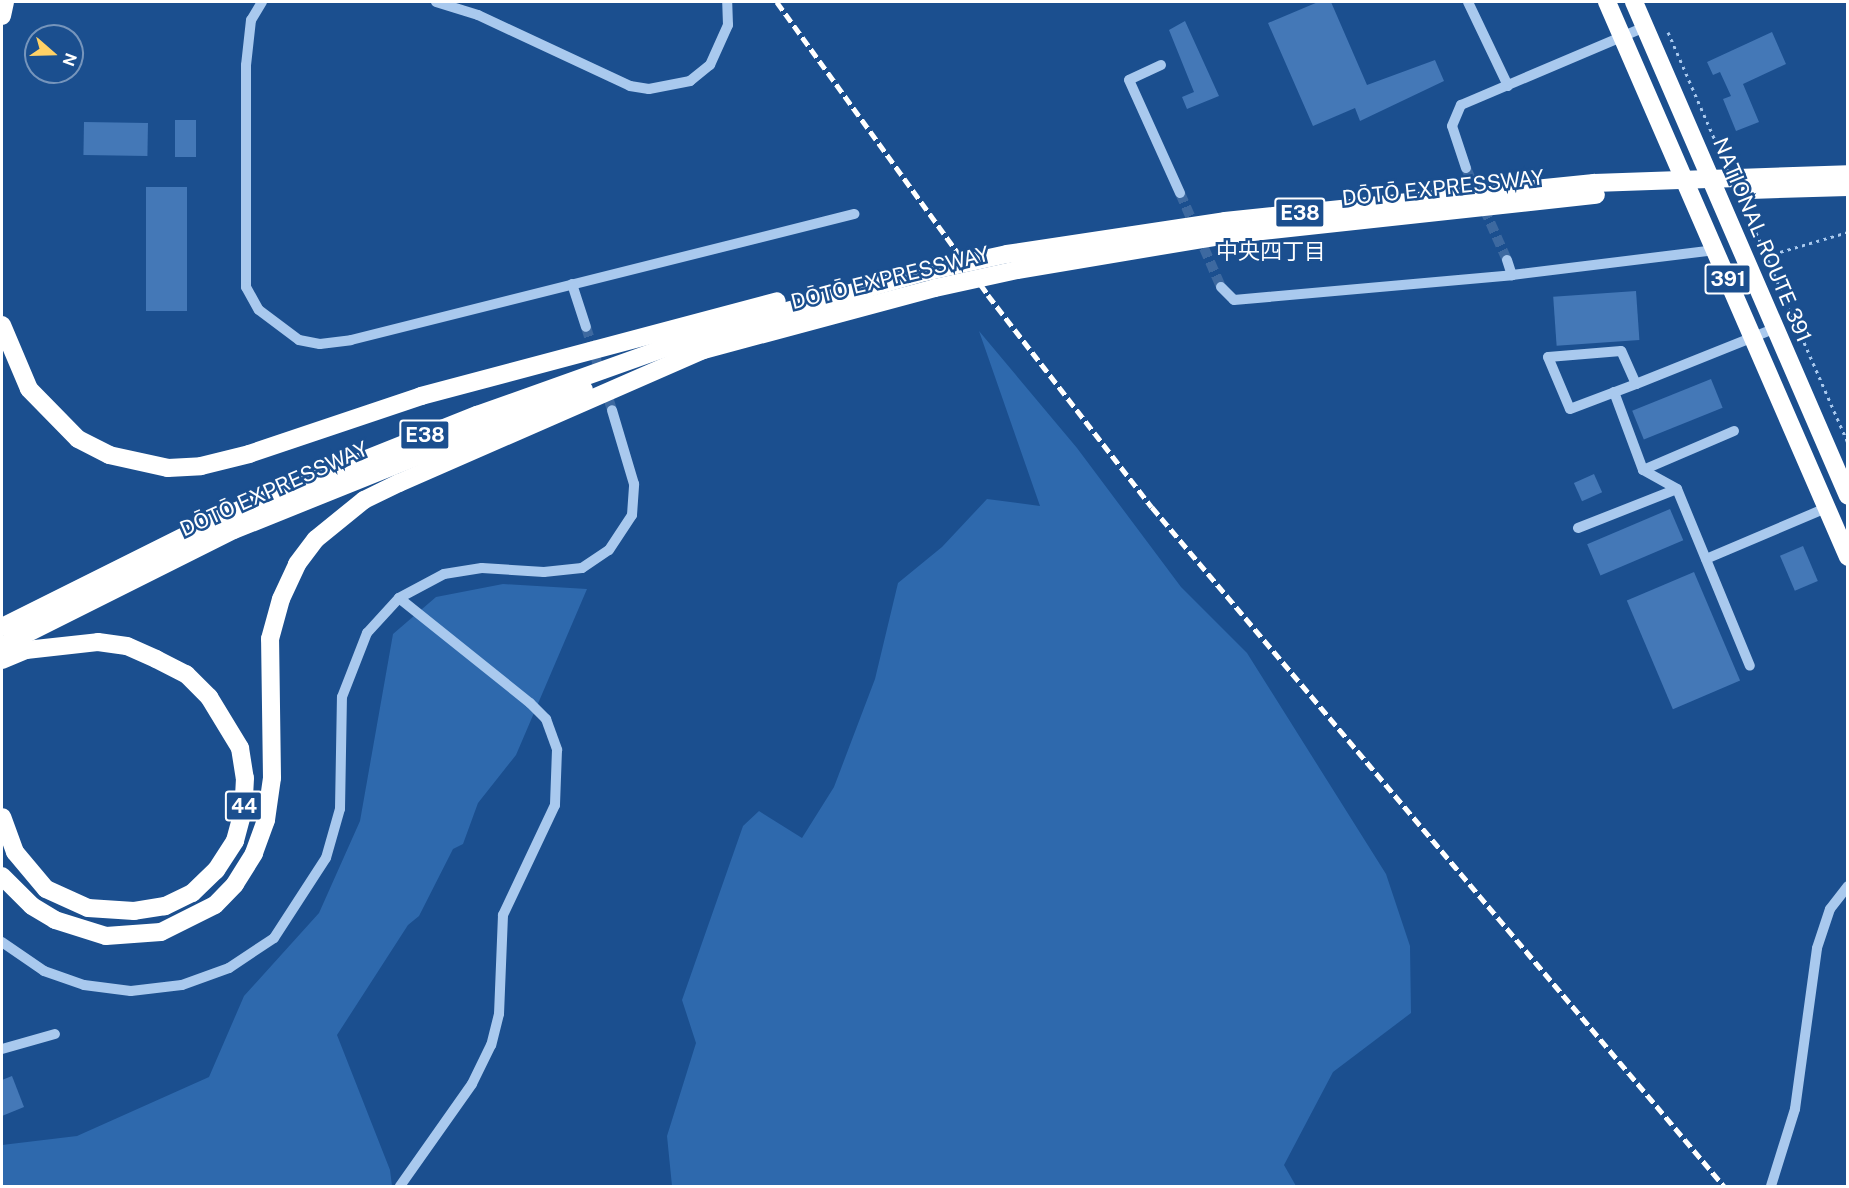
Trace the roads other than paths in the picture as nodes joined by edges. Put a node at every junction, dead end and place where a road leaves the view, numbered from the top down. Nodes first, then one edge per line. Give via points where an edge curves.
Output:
1 (5, 2) edge
2 (262, 2) edge
3 (436, 2) edge
4 (727, 2) edge
5 (1468, 2) edge
6 (1607, 2) edge
7 (1634, 2) edge
8 (2, 16) edge
9 (1645, 27) junction
10 (1623, 37) junction
11 (1161, 65) dead end
12 (1508, 86) junction
13 (1467, 168) tunnel mouth
14 (1848, 174) edge
15 (1848, 187) edge
16 (1595, 189) junction
17 (1180, 194) tunnel mouth
18 (854, 213) dead end
19 (1715, 250) junction
20 (1507, 260) tunnel mouth
21 (1512, 275) junction
22 (572, 284) junction
23 (1221, 287) tunnel mouth
24 (852, 290) junction
25 (2, 325) edge
26 (586, 327) tunnel mouth
27 (1776, 328) junction
28 (1754, 337) junction
29 (708, 348) junction
30 (1636, 384) junction
31 (1614, 392) junction
32 (612, 410) tunnel mouth
33 (1734, 431) dead end
34 (1643, 470) junction
35 (1677, 489) junction
36 (1848, 496) edge
37 (1826, 508) junction
38 (1578, 528) dead end
39 (1848, 557) edge
40 (1706, 559) junction
41 (399, 598) junction
42 (2, 627) edge
43 (2, 646) edge
44 (2, 660) edge
45 (1750, 666) dead end
46 (2, 817) edge
47 (2, 876) edge
48 (1848, 886) edge
49 (2, 942) edge
50 (55, 1034) dead end
51 (2, 1049) edge
52 (400, 1186) edge
53 (1771, 1186) edge

1 - 8 highway
2 - 22 street via 251,20 246,65 246,287 278,328 299,340 320,344 351,340
3 - 4 street via 478,15 630,86 649,89 690,81 710,65 728,25
5 - 12 street
6 - 10 highway, 391
7 - 9 highway, NATIONAL ROUTE 391 / 391
9 - 10 street
9 - 27 highway, NATIONAL ROUTE 391 / 391
10 - 12 street
10 - 19 highway, 391
11 - 17 street via 1129,80
12 - 13 street via 1461,105 1452,126
14 - 16 highway, DŌTŌ EXPRESSWAY / E38, bridge
15 - 16 highway, DŌTŌ EXPRESSWAY / E38, bridge
16 - 24 highway, DŌTŌ EXPRESSWAY / E38, bridge via 1248,218 1007,254
16 - 29 highway, DŌTŌ EXPRESSWAY / E38, bridge via 1226,235 1017,270
18 - 22 street
19 - 21 street
19 - 28 highway, 391
20 - 21 street
21 - 23 street via 1234,300
22 - 26 street
24 - 25 highway via 760,304 422,396 249,454 201,466 168,468 109,455 78,439 29,389
24 - 42 highway, DŌTŌ EXPRESSWAY / E38 via 587,374 348,465 135,558
27 - 28 street
27 - 36 highway, NATIONAL ROUTE 391 / 391
28 - 30 street
28 - 37 highway, 391
29 - 43 highway, DŌTŌ EXPRESSWAY / E38 via 578,391 353,479 130,578
29 - 47 highway via 364,500 316,539 297,564 280,599 270,639 272,778 266,820 254,853 235,884 214,905 161,932 106,936 55,920 32,906
30 - 31 street
30 - 31 street via 1622,351 1548,357 1570,409
31 - 34 street
32 - 41 street via 634,484 632,515 609,550 582,568 544,572 482,568 444,574
33 - 34 street
34 - 35 street
35 - 38 street
35 - 40 street
37 - 39 highway, 391
37 - 40 street
40 - 45 street
41 - 49 street via 367,633 351,665 342,697 340,809 326,858 274,938 229,968 182,986 131,991 84,985 44,971
41 - 52 street via 546,719 557,750 555,805 503,915 499,1014 491,1045 472,1084
44 - 46 highway, 44 via 38,648 98,642 127,646 156,659 186,674 209,697 240,748 245,778 235,841 216,870 192,893 165,906 134,911 88,908 46,889 15,852
48 - 53 street via 1830,909 1817,948 1795,1109
50 - 51 street

